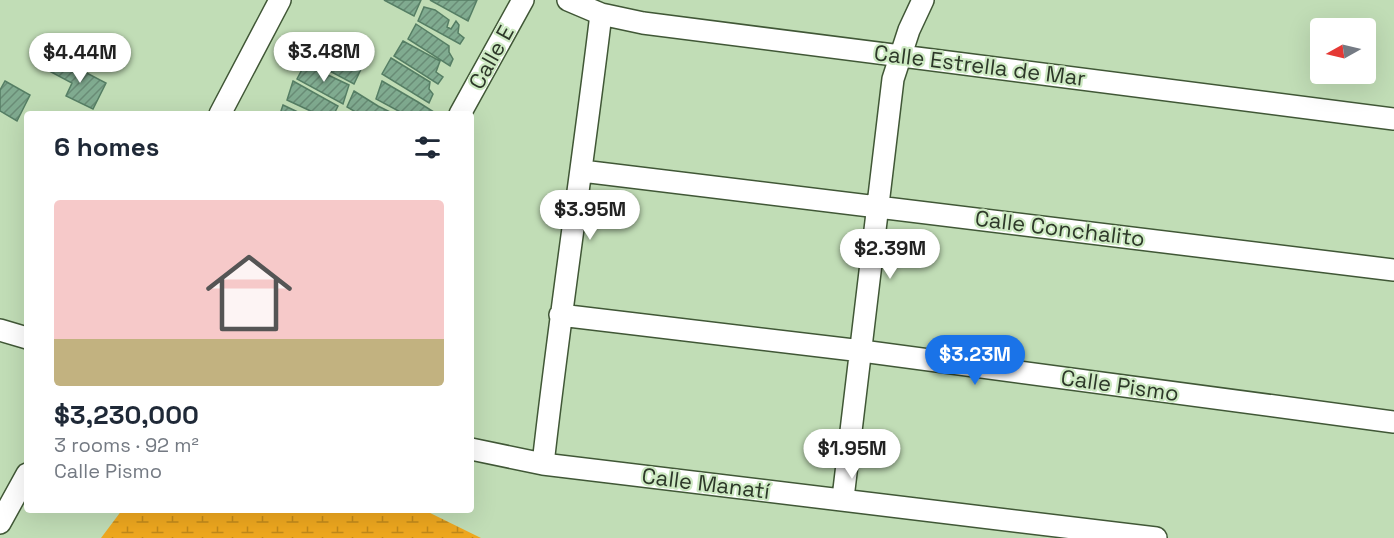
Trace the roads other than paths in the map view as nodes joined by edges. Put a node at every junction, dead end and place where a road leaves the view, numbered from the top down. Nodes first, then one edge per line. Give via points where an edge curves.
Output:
1 (280, 0) edge
2 (523, 0) edge
3 (568, 0) edge
4 (923, 0) edge
5 (601, 14) junction
6 (900, 55) junction
7 (222, 111) edge
8 (462, 111) edge
9 (1394, 119) edge
10 (582, 171) junction
11 (879, 205) junction
12 (1394, 270) edge
13 (560, 315) junction
14 (0, 330) edge
15 (24, 337) edge
16 (862, 351) junction
17 (1394, 422) edge
18 (474, 449) edge
19 (543, 464) junction
20 (24, 479) edge
21 (843, 498) junction
22 (0, 523) edge
23 (1156, 538) edge

1 - 7 street
2 - 8 street, Calle E
3 - 5 street, Calle Estrella de Mar
4 - 6 street
5 - 6 street, Calle Estrella de Mar via 643,23
5 - 10 street
6 - 9 street, Calle Estrella de Mar
6 - 11 street via 890,102
10 - 11 street, Calle Conchalito
10 - 13 street
11 - 12 street, Calle Conchalito
11 - 16 street
13 - 16 street, Calle Pismo
13 - 19 street
14 - 15 street
16 - 17 street, Calle Pismo
16 - 21 street
18 - 19 street, Calle Manatí
19 - 21 street, Calle Manatí
20 - 22 street
21 - 23 street, Calle Manatí

